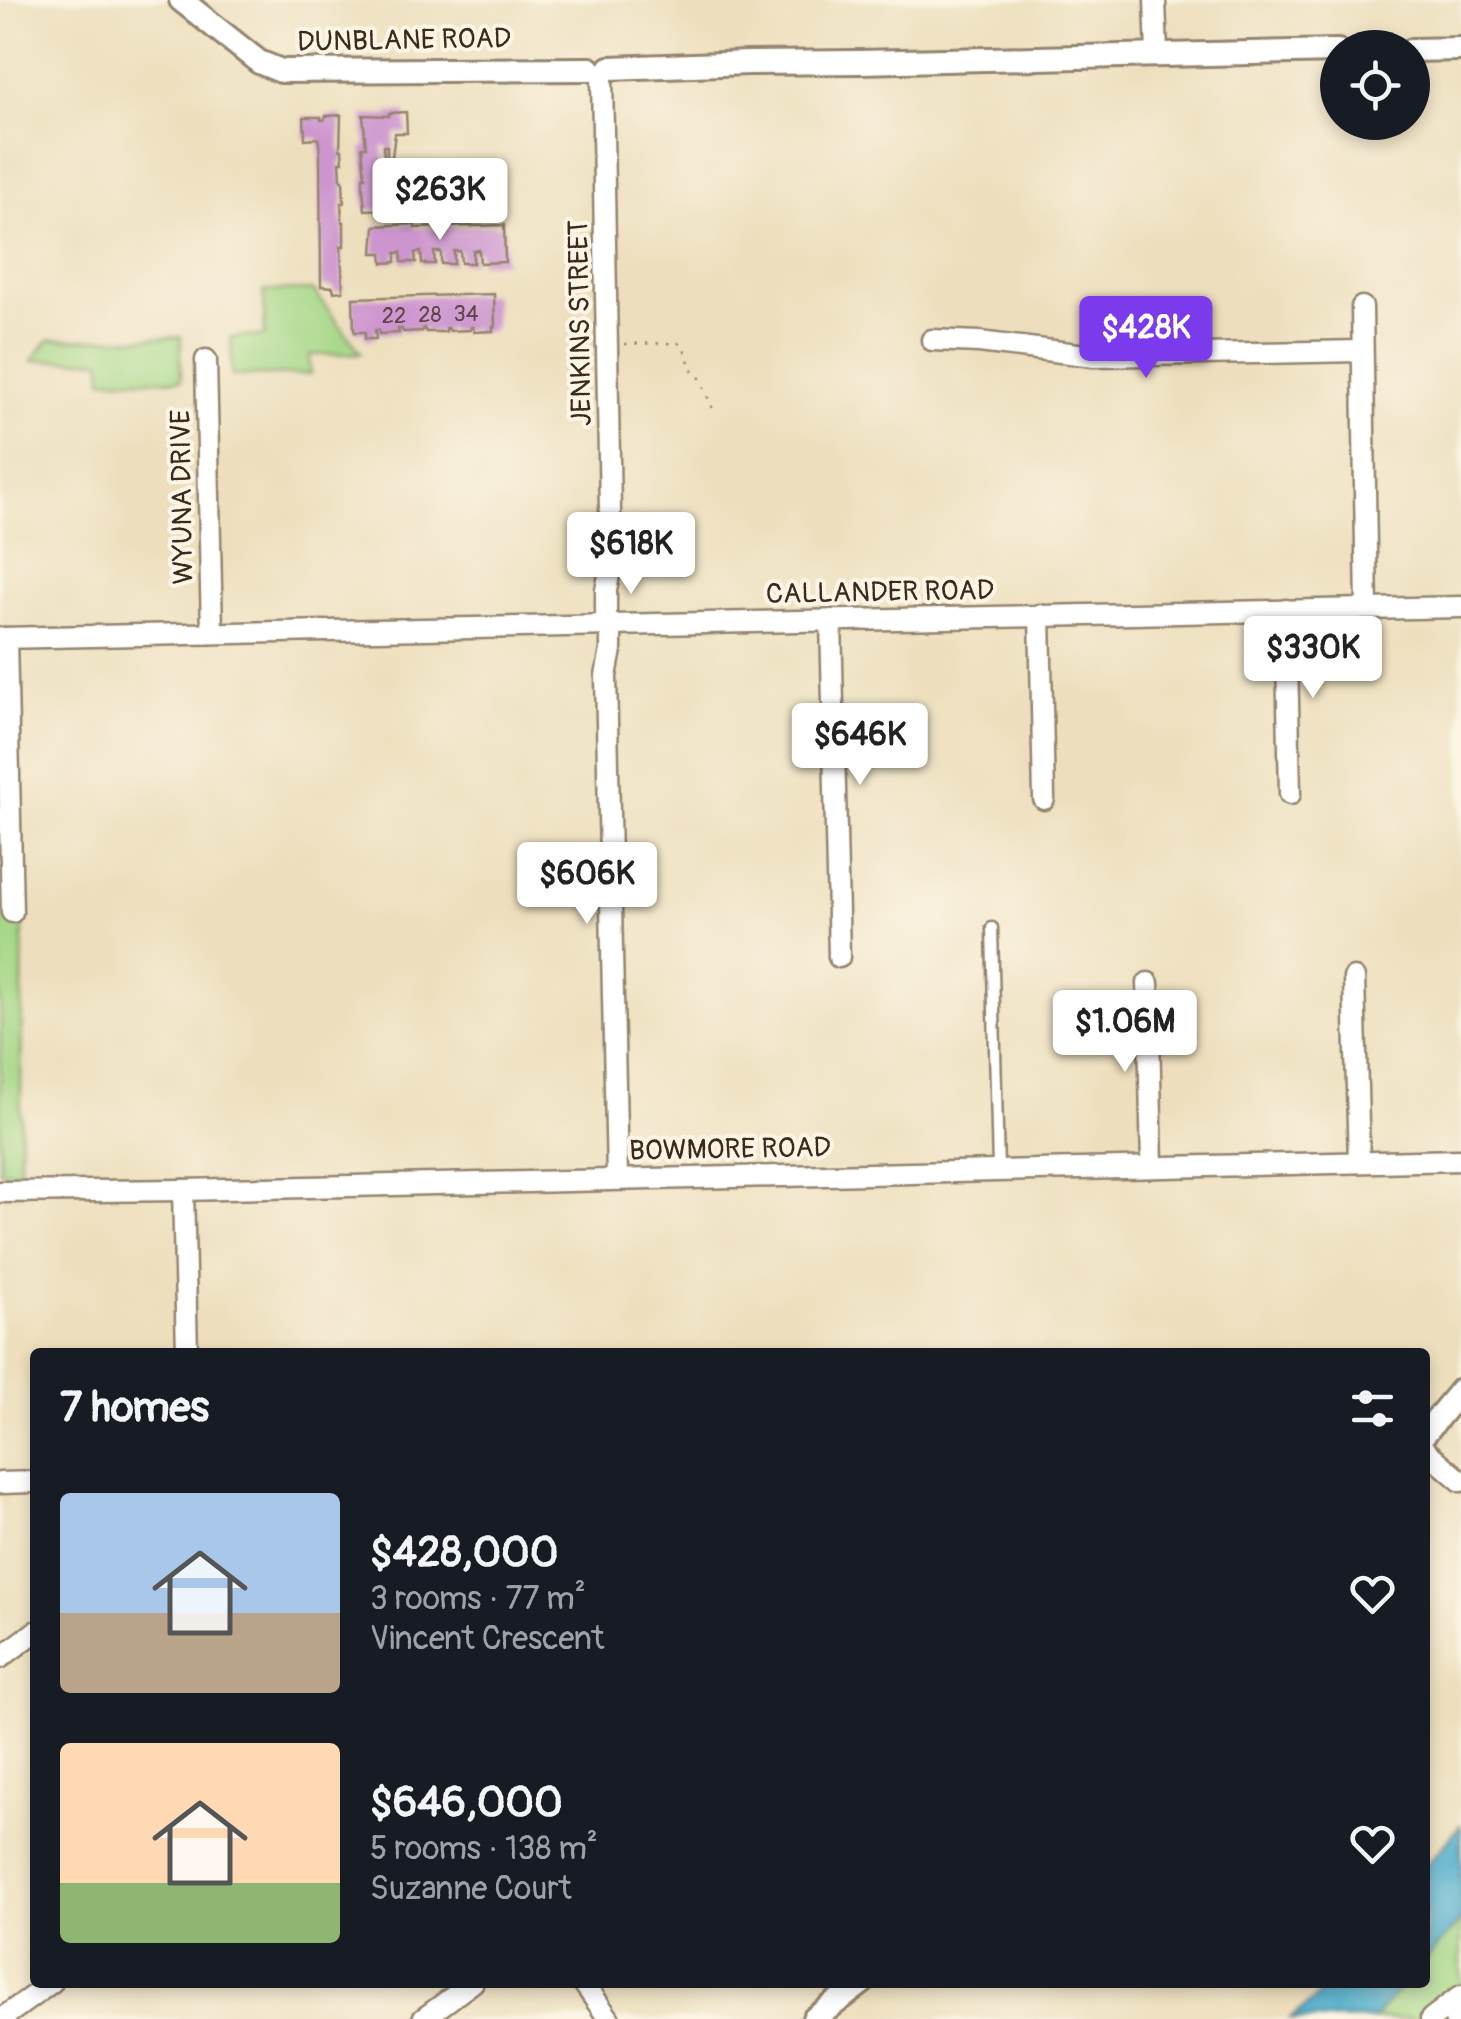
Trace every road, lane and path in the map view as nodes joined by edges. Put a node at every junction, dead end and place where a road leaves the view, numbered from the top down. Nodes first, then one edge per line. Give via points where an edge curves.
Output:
1 (181, 0) edge
2 (1155, 0) edge
3 (1461, 49) edge
4 (1430, 50) edge
5 (1320, 52) edge
6 (1157, 54) junction
7 (601, 72) junction
8 (1362, 307) dead end
9 (606, 337) junction
10 (932, 340) dead end
11 (1362, 351) junction
12 (206, 360) dead end
13 (714, 412) dead end
14 (1461, 607) edge
15 (1367, 609) junction
16 (1286, 610) junction
17 (1040, 615) junction
18 (831, 620) junction
19 (608, 624) junction
20 (212, 634) junction
21 (3, 638) edge
22 (1290, 794) dead end
23 (1044, 799) dead end
24 (12, 912) dead end
25 (992, 928) dead end
26 (839, 957) dead end
27 (1354, 978) dead end
28 (1148, 983) dead end
29 (1461, 1160) edge
30 (1358, 1162) junction
31 (1152, 1167) junction
32 (998, 1170) junction
33 (617, 1178) junction
34 (182, 1190) junction
35 (0, 1192) edge
36 (187, 1348) edge
37 (1461, 1390) edge
38 (1430, 1427) edge
39 (1430, 1454) edge
40 (1461, 1481) edge
41 (30, 1482) edge
42 (0, 1483) edge
43 (30, 1636) edge
44 (0, 1658) edge
45 (44, 1988) edge
46 (464, 1988) edge
47 (587, 1988) edge
48 (856, 1988) edge
49 (1461, 1996) edge
50 (0, 2019) edge
51 (423, 2019) edge
52 (609, 2019) edge
53 (814, 2019) edge
54 (1431, 2019) edge

1 - 7 street, DUNBLANE ROAD via 259,62 281,71
2 - 6 street
3 - 4 street
5 - 6 street, DUNBLANE ROAD
6 - 7 street, DUNBLANE ROAD
7 - 9 street, JENKINS STREET
8 - 11 street
9 - 13 path via 624,337 624,344 678,343
9 - 19 street, JENKINS STREET via 616,588
10 - 11 street via 1094,356
11 - 15 street
12 - 20 street, WYUNA DRIVE
14 - 15 street, CALLANDER ROAD
15 - 16 street, CALLANDER ROAD
16 - 17 street, CALLANDER ROAD
16 - 22 street
17 - 18 street, CALLANDER ROAD
17 - 23 street
18 - 19 street, CALLANDER ROAD
18 - 26 street
19 - 20 street, CALLANDER ROAD
19 - 33 street, JENKINS STREET via 602,662
20 - 21 street, CALLANDER ROAD
21 - 24 street
25 - 32 lane
27 - 30 street
28 - 31 street
29 - 30 street, BOWMORE ROAD
30 - 31 street, BOWMORE ROAD
31 - 32 street, BOWMORE ROAD
32 - 33 street, BOWMORE ROAD
33 - 34 street, BOWMORE ROAD
34 - 35 street, BOWMORE ROAD
34 - 36 street
37 - 38 street
39 - 40 street
41 - 42 street
43 - 44 street
45 - 50 street
46 - 51 street
47 - 52 street
48 - 53 street
49 - 54 street

